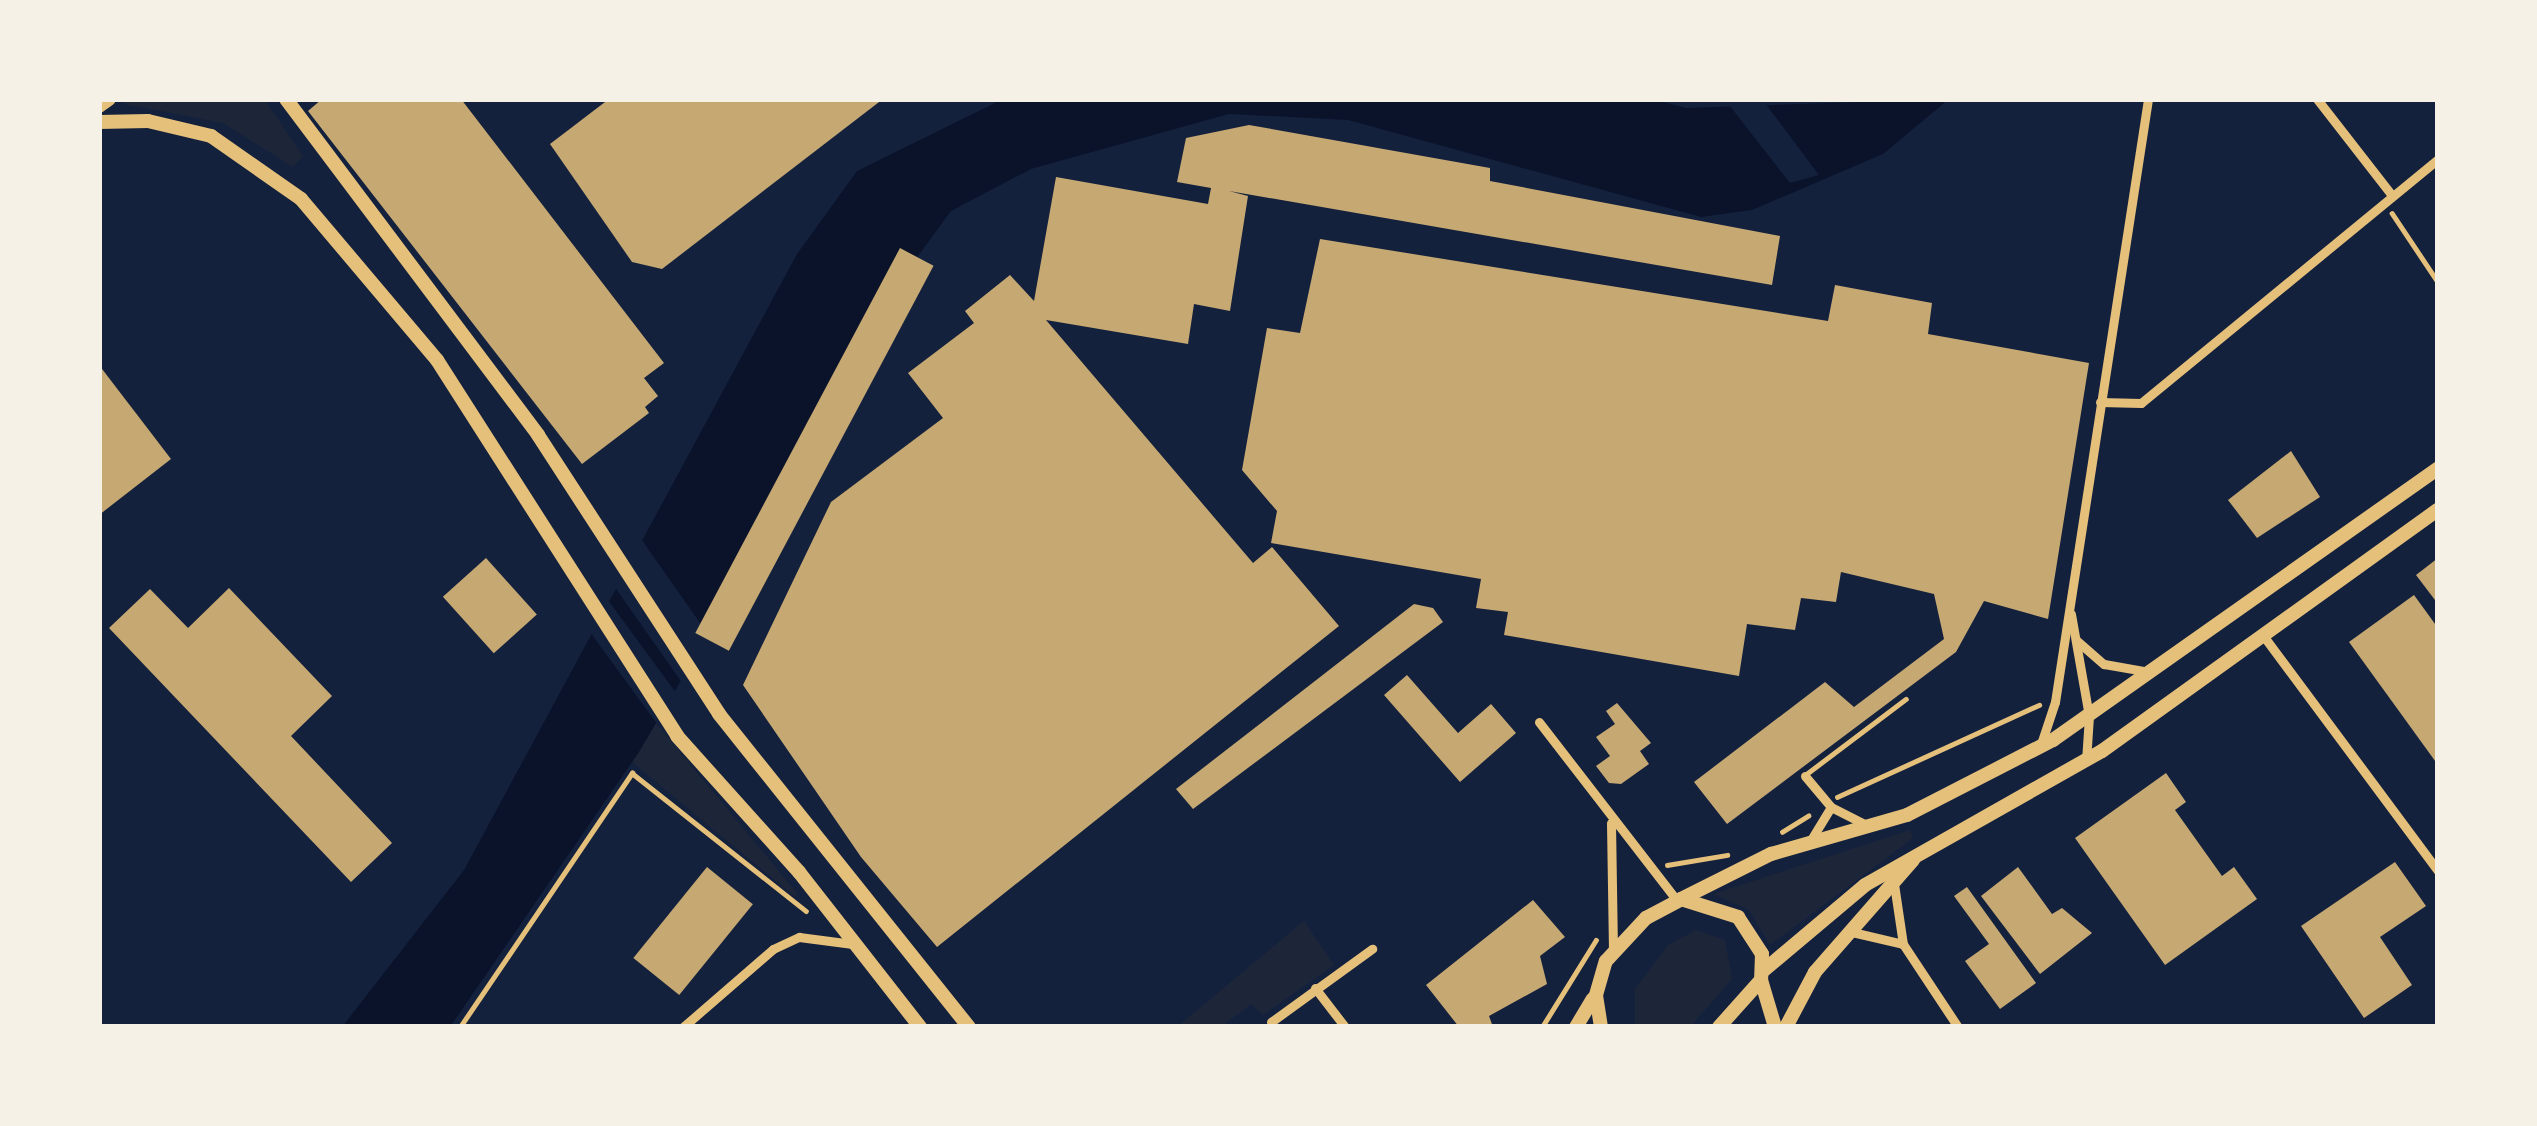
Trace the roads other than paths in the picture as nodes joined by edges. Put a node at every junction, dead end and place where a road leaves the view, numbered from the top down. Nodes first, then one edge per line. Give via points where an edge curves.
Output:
1 (109, 99) edge
2 (286, 99) edge
3 (2148, 99) edge
4 (2317, 99) edge
5 (99, 106) edge
6 (99, 122) edge
7 (2438, 159) edge
8 (2390, 194) junction
9 (2100, 402) junction
10 (2438, 468) edge
11 (2438, 510) edge
12 (2069, 609) junction
13 (2262, 634) junction
14 (2076, 640) junction
15 (2151, 672) junction
16 (1906, 698) dead end
17 (2089, 716) junction
18 (1539, 722) dead end
19 (2039, 748) junction
20 (2086, 761) junction
21 (1805, 776) joint
22 (1829, 805) junction
23 (1611, 818) junction
24 (1872, 826) junction
25 (1809, 843) junction
26 (1919, 851) junction
27 (2438, 871) edge
28 (1894, 884) junction
29 (1679, 899) junction
30 (1852, 932) junction
31 (1903, 944) junction
32 (858, 945) junction
33 (1372, 949) dead end
34 (1613, 952) junction
35 (1762, 975) junction
36 (1316, 988) junction
37 (1596, 995) junction
38 (1271, 1022) dead end
39 (683, 1027) edge
40 (920, 1027) edge
41 (969, 1027) edge
42 (1345, 1027) edge
43 (1576, 1027) edge
44 (1601, 1027) edge
45 (1719, 1027) edge
46 (1774, 1027) edge
47 (1786, 1027) edge
48 (1958, 1027) edge

1 - 5 main road
2 - 41 main road via 488,364 719,714
3 - 9 street
4 - 8 street
6 - 32 main road via 148,121 211,136 301,199 437,361 677,736
7 - 8 street
8 - 9 street via 2140,403
9 - 12 street
10 - 15 main road
11 - 13 main road
12 - 14 street
12 - 19 street
13 - 20 main road
13 - 27 street
14 - 15 street via 2104,664
14 - 17 street
15 - 17 main road
16 - 21 lane
17 - 19 main road
17 - 20 street
18 - 23 street
19 - 24 main road via 1955,794
20 - 26 main road
21 - 22 street
22 - 24 street
22 - 25 street
23 - 29 street
23 - 34 street
24 - 25 main road
25 - 29 main road via 1721,873
26 - 28 main road
26 - 35 main road via 1851,896
28 - 30 main road
28 - 31 street
29 - 34 main road
29 - 35 main road via 1738,917 1756,940
30 - 31 street
30 - 47 main road via 1815,972
31 - 48 street
32 - 39 street via 799,937 773,949
32 - 40 main road
33 - 36 street
34 - 37 main road
35 - 45 main road
35 - 46 main road
36 - 38 street
36 - 42 street
37 - 43 main road
37 - 44 main road

